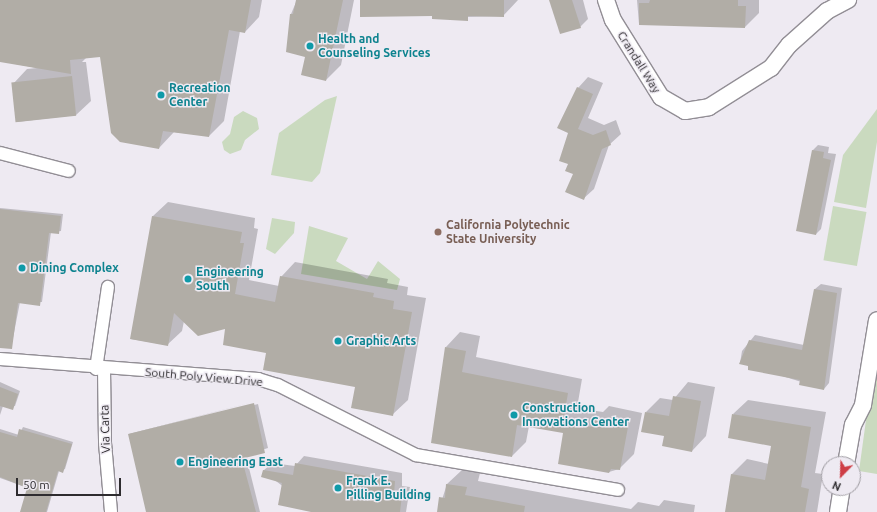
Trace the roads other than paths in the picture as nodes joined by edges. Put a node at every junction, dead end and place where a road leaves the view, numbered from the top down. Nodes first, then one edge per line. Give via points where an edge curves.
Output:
1 (606, 0) edge
2 (848, 0) edge
3 (0, 153) edge
4 (69, 170) dead end
5 (108, 287) dead end
6 (877, 320) edge
7 (0, 359) edge
8 (100, 369) junction
9 (847, 456) edge
10 (618, 490) dead end
11 (841, 496) edge
12 (111, 512) edge
13 (838, 512) edge

1 - 2 street, Crandall Way via 631,50 661,98 685,111 709,107 771,68 789,45 827,12
3 - 4 street
5 - 8 street, Via Carta
6 - 9 street via 863,405 853,425
7 - 8 street, South Poly View Drive
8 - 10 street, South Poly View Drive via 258,379 278,385 416,455
8 - 12 street, Via Carta
11 - 13 street

